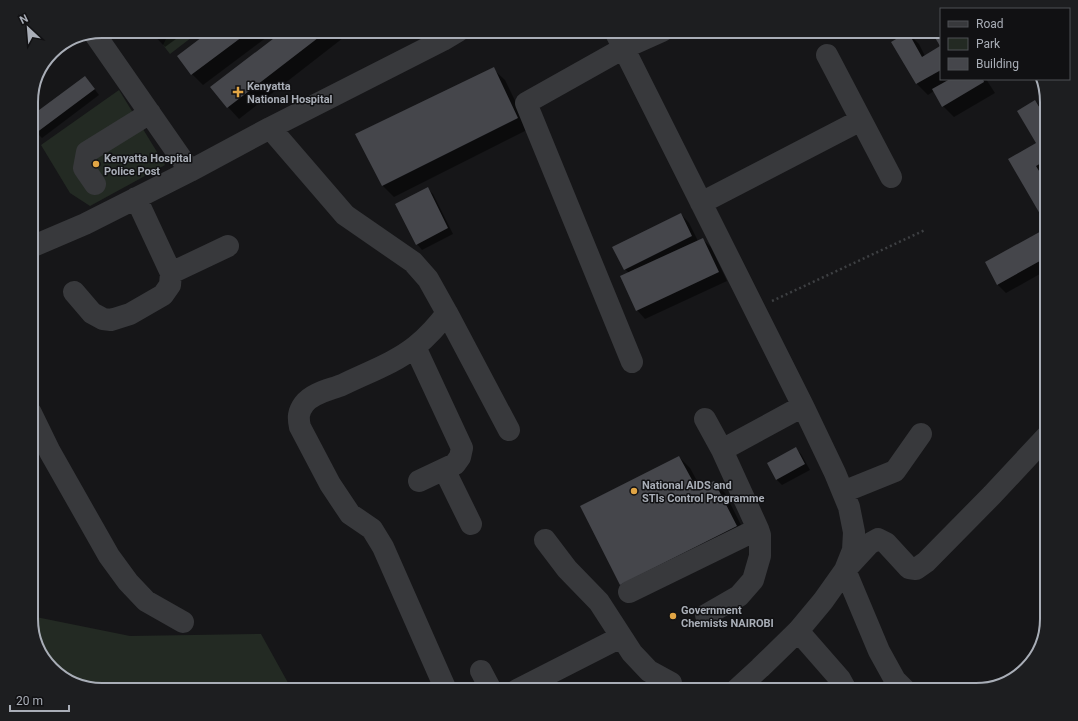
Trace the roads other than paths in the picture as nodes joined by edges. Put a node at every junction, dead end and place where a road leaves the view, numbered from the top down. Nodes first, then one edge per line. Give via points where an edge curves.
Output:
1 (98, 38) edge
2 (446, 38) edge
3 (620, 40) edge
4 (827, 55) dead end
5 (150, 113) junction
6 (861, 120) junction
7 (270, 128) junction
8 (190, 171) junction
9 (891, 177) dead end
10 (95, 184) dead end
11 (136, 198) junction
12 (701, 203) junction
13 (38, 244) edge
14 (228, 246) dead end
15 (171, 273) junction
16 (74, 292) dead end
17 (448, 313) junction
18 (415, 347) junction
19 (632, 362) dead end
20 (803, 406) junction
21 (705, 418) dead end
22 (38, 427) edge
23 (509, 430) dead end
24 (922, 434) dead end
25 (1040, 444) edge
26 (722, 450) junction
27 (444, 469) junction
28 (419, 482) dead end
29 (843, 492) junction
30 (471, 524) dead end
31 (758, 529) junction
32 (545, 540) dead end
33 (845, 570) junction
34 (629, 592) dead end
35 (706, 615) dead end
36 (183, 622) dead end
37 (798, 631) junction
38 (621, 637) junction
39 (481, 671) dead end
40 (443, 683) edge
41 (487, 683) edge
42 (531, 683) edge
43 (664, 683) edge
44 (744, 683) edge
45 (842, 683) edge
46 (898, 683) edge

1 - 5 street
2 - 7 street
3 - 12 street
3 - 19 street via 526,103
4 - 6 street
5 - 8 street
5 - 10 street via 87,152 84,168
6 - 9 street
6 - 12 street
7 - 8 street
7 - 17 street via 345,215 413,262 428,279
8 - 11 street
11 - 13 street
11 - 15 street
12 - 20 street
14 - 15 street
15 - 16 street via 170,285 163,295 130,314 111,320 92,313
17 - 18 street
17 - 23 street
18 - 27 street via 462,448 455,464
18 - 40 street via 396,359 313,396 304,405 298,417 300,428 330,484 350,514 372,530 383,547
20 - 26 street
20 - 29 street
21 - 26 street
22 - 36 street via 109,556 128,582 146,601
24 - 29 street via 895,471
25 - 33 street via 926,562 916,569 909,568 886,543 878,539 868,544
26 - 31 street
27 - 28 street
27 - 30 street
29 - 33 street via 854,532 853,550
31 - 34 street
31 - 35 street via 760,556 753,580 739,596
32 - 38 street via 566,569 599,602
33 - 37 street
33 - 46 street via 879,651
37 - 44 street
37 - 45 street
38 - 42 street
38 - 43 street via 632,653
39 - 41 street

